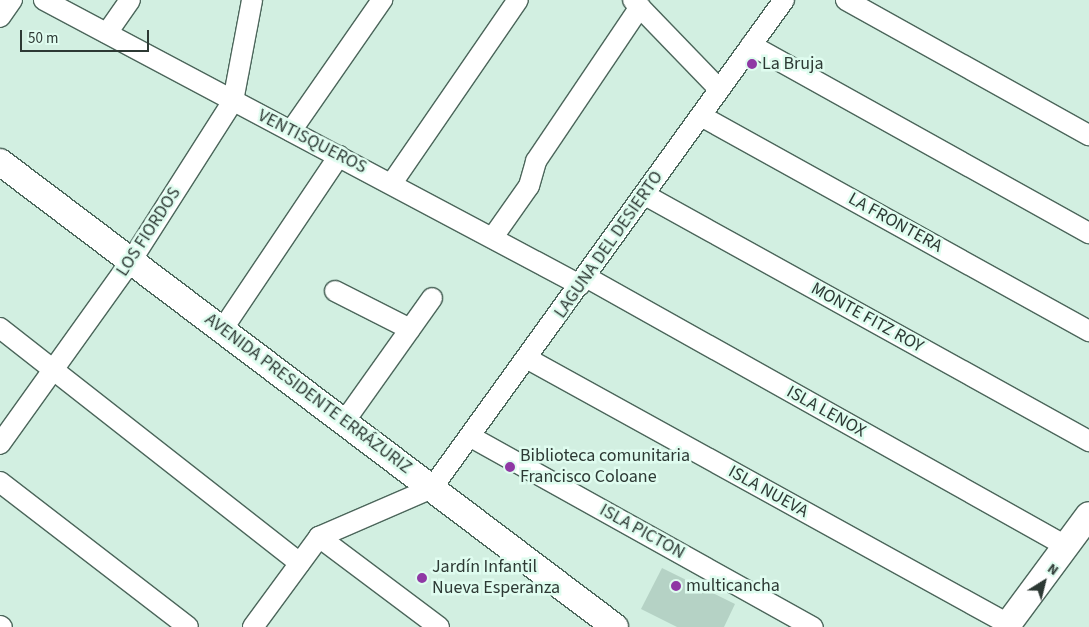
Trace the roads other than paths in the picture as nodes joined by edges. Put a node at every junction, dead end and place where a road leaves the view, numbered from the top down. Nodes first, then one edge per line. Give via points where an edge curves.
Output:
1 (12, 0) edge
2 (44, 0) edge
3 (130, 0) edge
4 (252, 0) edge
5 (382, 0) edge
6 (518, 0) edge
7 (784, 0) edge
8 (846, 0) edge
9 (636, 4) edge
10 (0, 18) edge
11 (107, 33) junction
12 (751, 45) junction
13 (720, 89) junction
14 (233, 101) junction
15 (700, 116) junction
16 (291, 131) junction
17 (1089, 135) edge
18 (339, 156) junction
19 (0, 162) edge
20 (392, 183) junction
21 (645, 195) junction
22 (1089, 233) edge
23 (493, 237) junction
24 (131, 261) junction
25 (583, 281) junction
26 (334, 291) dead end
27 (432, 298) dead end
28 (0, 328) edge
29 (410, 329) junction
30 (222, 330) junction
31 (1089, 331) edge
32 (528, 360) junction
33 (52, 371) junction
34 (344, 422) junction
35 (471, 437) junction
36 (1089, 441) edge
37 (0, 444) edge
38 (0, 482) edge
39 (432, 488) junction
40 (1089, 515) edge
41 (319, 537) junction
42 (1066, 546) junction
43 (300, 563) junction
44 (261, 624) edge
45 (1007, 626) edge
46 (188, 627) edge
47 (438, 627) edge
48 (615, 627) edge
49 (813, 627) edge

1 - 10 street
2 - 11 street, VENTISQUEROS
3 - 11 street
4 - 14 street, LOS FIORDOS
5 - 16 street
6 - 20 street
7 - 12 street, LAGUNA DEL DESIERTO
8 - 17 street
9 - 13 street
9 - 23 street via 536,161 529,186
11 - 14 street, VENTISQUEROS
12 - 13 street, LAGUNA DEL DESIERTO
12 - 22 street
13 - 15 street, LAGUNA DEL DESIERTO
14 - 16 street, VENTISQUEROS
14 - 24 street, LOS FIORDOS
15 - 21 street, LAGUNA DEL DESIERTO
15 - 31 street, LA FRONTERA
16 - 18 street, VENTISQUEROS
18 - 20 street, VENTISQUEROS
18 - 30 street
19 - 24 street, AVENIDA PRESIDENTE ERRÁZURIZ
20 - 23 street, VENTISQUEROS
21 - 25 street, LAGUNA DEL DESIERTO
21 - 36 street, MONTE FITZ ROY
23 - 25 street, VENTISQUEROS
24 - 30 street, AVENIDA PRESIDENTE ERRÁZURIZ
24 - 33 street, LOS FIORDOS
25 - 32 street, LAGUNA DEL DESIERTO
25 - 42 street, ISLA LENOX
26 - 29 street
27 - 29 street
28 - 33 street
29 - 34 street
30 - 34 street, AVENIDA PRESIDENTE ERRÁZURIZ
32 - 35 street, LAGUNA DEL DESIERTO
32 - 45 street, ISLA NUEVA
33 - 37 street, LOS FIORDOS
33 - 43 street
34 - 39 street, AVENIDA PRESIDENTE ERRÁZURIZ
35 - 39 street, LAGUNA DEL DESIERTO
35 - 49 street, ISLA PICTON
38 - 46 street
39 - 41 street
39 - 48 street, AVENIDA PRESIDENTE ERRÁZURIZ
40 - 42 street
41 - 43 street
41 - 47 street
42 - 45 street
43 - 44 street

